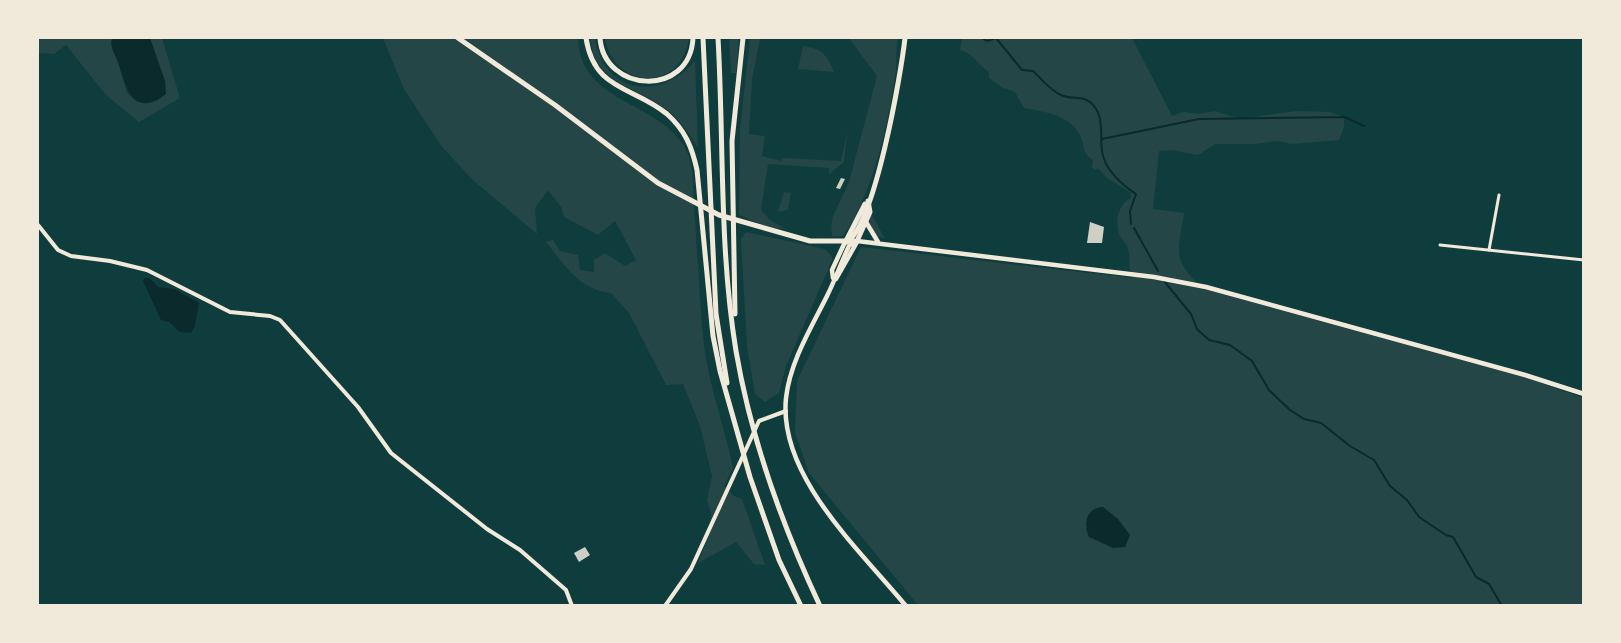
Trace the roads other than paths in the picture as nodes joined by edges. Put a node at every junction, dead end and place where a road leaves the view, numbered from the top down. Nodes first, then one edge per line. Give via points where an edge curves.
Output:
1 (458, 38) edge
2 (586, 38) edge
3 (600, 38) edge
4 (693, 38) edge
5 (703, 38) edge
6 (718, 38) edge
7 (743, 38) edge
8 (905, 38) edge
9 (1499, 195) dead end
10 (868, 201) junction
11 (866, 222) junction
12 (38, 225) edge
13 (857, 241) junction
14 (845, 242) junction
15 (878, 242) junction
16 (1440, 245) dead end
17 (1489, 250) junction
18 (1584, 260) edge
19 (833, 284) junction
20 (736, 349) junction
21 (1584, 394) edge
22 (732, 408) junction
23 (786, 411) junction
24 (572, 606) edge
25 (665, 606) edge
26 (801, 606) edge
27 (820, 606) edge
28 (906, 606) edge

1 - 14 highway via 658,183 746,224 810,241
2 - 22 highway via 600,72 610,82 665,113 691,145 697,170 713,336
3 - 4 highway via 605,58 617,71 635,79 658,81 675,74 690,58
5 - 22 highway via 716,314
6 - 20 highway via 727,265
7 - 20 highway via 732,141
8 - 10 highway via 892,122
9 - 17 street
10 - 11 highway via 870,212
10 - 14 highway
11 - 13 highway
11 - 15 main road
12 - 24 street via 58,250 71,256 147,270 230,312 280,320 358,407 391,453 487,529 520,550 566,590
13 - 14 highway
13 - 15 main road
13 - 19 main road via 849,246
14 - 19 main road via 832,270
15 - 21 main road via 1206,287
16 - 17 street
17 - 18 street
19 - 23 main road via 793,368
20 - 27 highway via 758,444 795,554
22 - 26 highway via 750,477
23 - 25 street via 761,420 691,569
23 - 28 main road via 791,444 815,495

